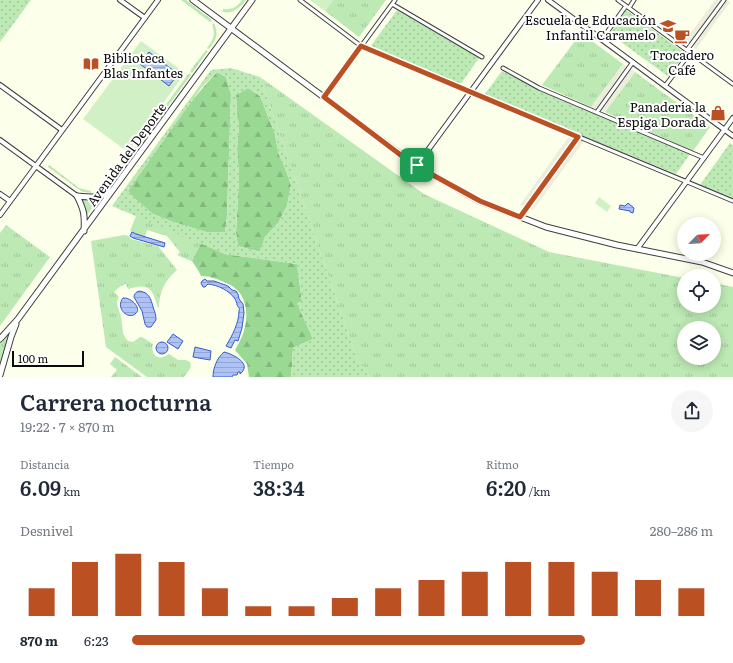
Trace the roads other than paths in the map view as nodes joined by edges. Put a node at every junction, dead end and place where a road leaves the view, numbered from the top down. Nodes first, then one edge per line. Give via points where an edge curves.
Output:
1 (120, 0) edge
2 (158, 0) edge
3 (193, 0) edge
4 (252, 0) edge
5 (300, 0) edge
6 (395, 0) edge
7 (538, 0) edge
8 (548, 0) edge
9 (618, 0) edge
10 (634, 0) edge
11 (724, 0) edge
12 (392, 4) junction
13 (627, 7) junction
14 (145, 18) junction
15 (231, 28) junction
16 (602, 39) junction
17 (361, 46) junction
18 (688, 52) junction
19 (482, 57) dead end
20 (633, 62) junction
21 (502, 68) dead end
22 (733, 84) edge
23 (0, 85) edge
24 (665, 86) junction
25 (470, 92) junction
26 (324, 97) junction
27 (597, 112) junction
28 (733, 118) edge
29 (724, 129) junction
30 (62, 130) junction
31 (733, 136) edge
32 (578, 137) junction
33 (0, 140) edge
34 (704, 158) junction
35 (417, 165) junction
36 (36, 166) junction
37 (686, 182) junction
38 (115, 188) junction
39 (0, 194) edge
40 (77, 196) junction
41 (10, 201) junction
42 (733, 201) edge
43 (0, 215) edge
44 (520, 217) junction
45 (84, 231) junction
46 (637, 249) junction
47 (733, 273) edge
48 (17, 321) junction
49 (0, 338) edge
50 (0, 375) edge

1 - 14 street
2 - 14 street
3 - 15 street
4 - 15 street, Avenida del Deporte
5 - 17 street
6 - 12 street
7 - 25 street
8 - 16 street
9 - 13 street
10 - 13 street
11 - 18 street
12 - 17 street
12 - 19 street
13 - 16 street
13 - 18 street
14 - 30 street
15 - 26 street
15 - 38 street, Avenida del Deporte
16 - 20 street
17 - 25 street
17 - 26 street
18 - 22 street
18 - 24 street
20 - 24 street
20 - 27 street
21 - 27 street via 539,88
23 - 30 street
24 - 29 street
25 - 32 street
25 - 35 street
26 - 35 street
27 - 34 street
28 - 29 street
29 - 31 street
29 - 34 street
30 - 36 street
32 - 37 street
32 - 44 street
33 - 36 street
34 - 37 street
35 - 44 street via 480,201
36 - 40 street
36 - 41 street
37 - 42 street
37 - 46 street
38 - 40 street via 105,195 90,198
38 - 45 street, Avenida del Deporte
39 - 41 street
40 - 45 street via 85,217
41 - 43 street
44 - 46 street via 546,227
45 - 48 street, Avenida del Deporte
46 - 47 street via 702,262
48 - 49 street, Avenida del Deporte
48 - 50 street, Avenida del Deporte

